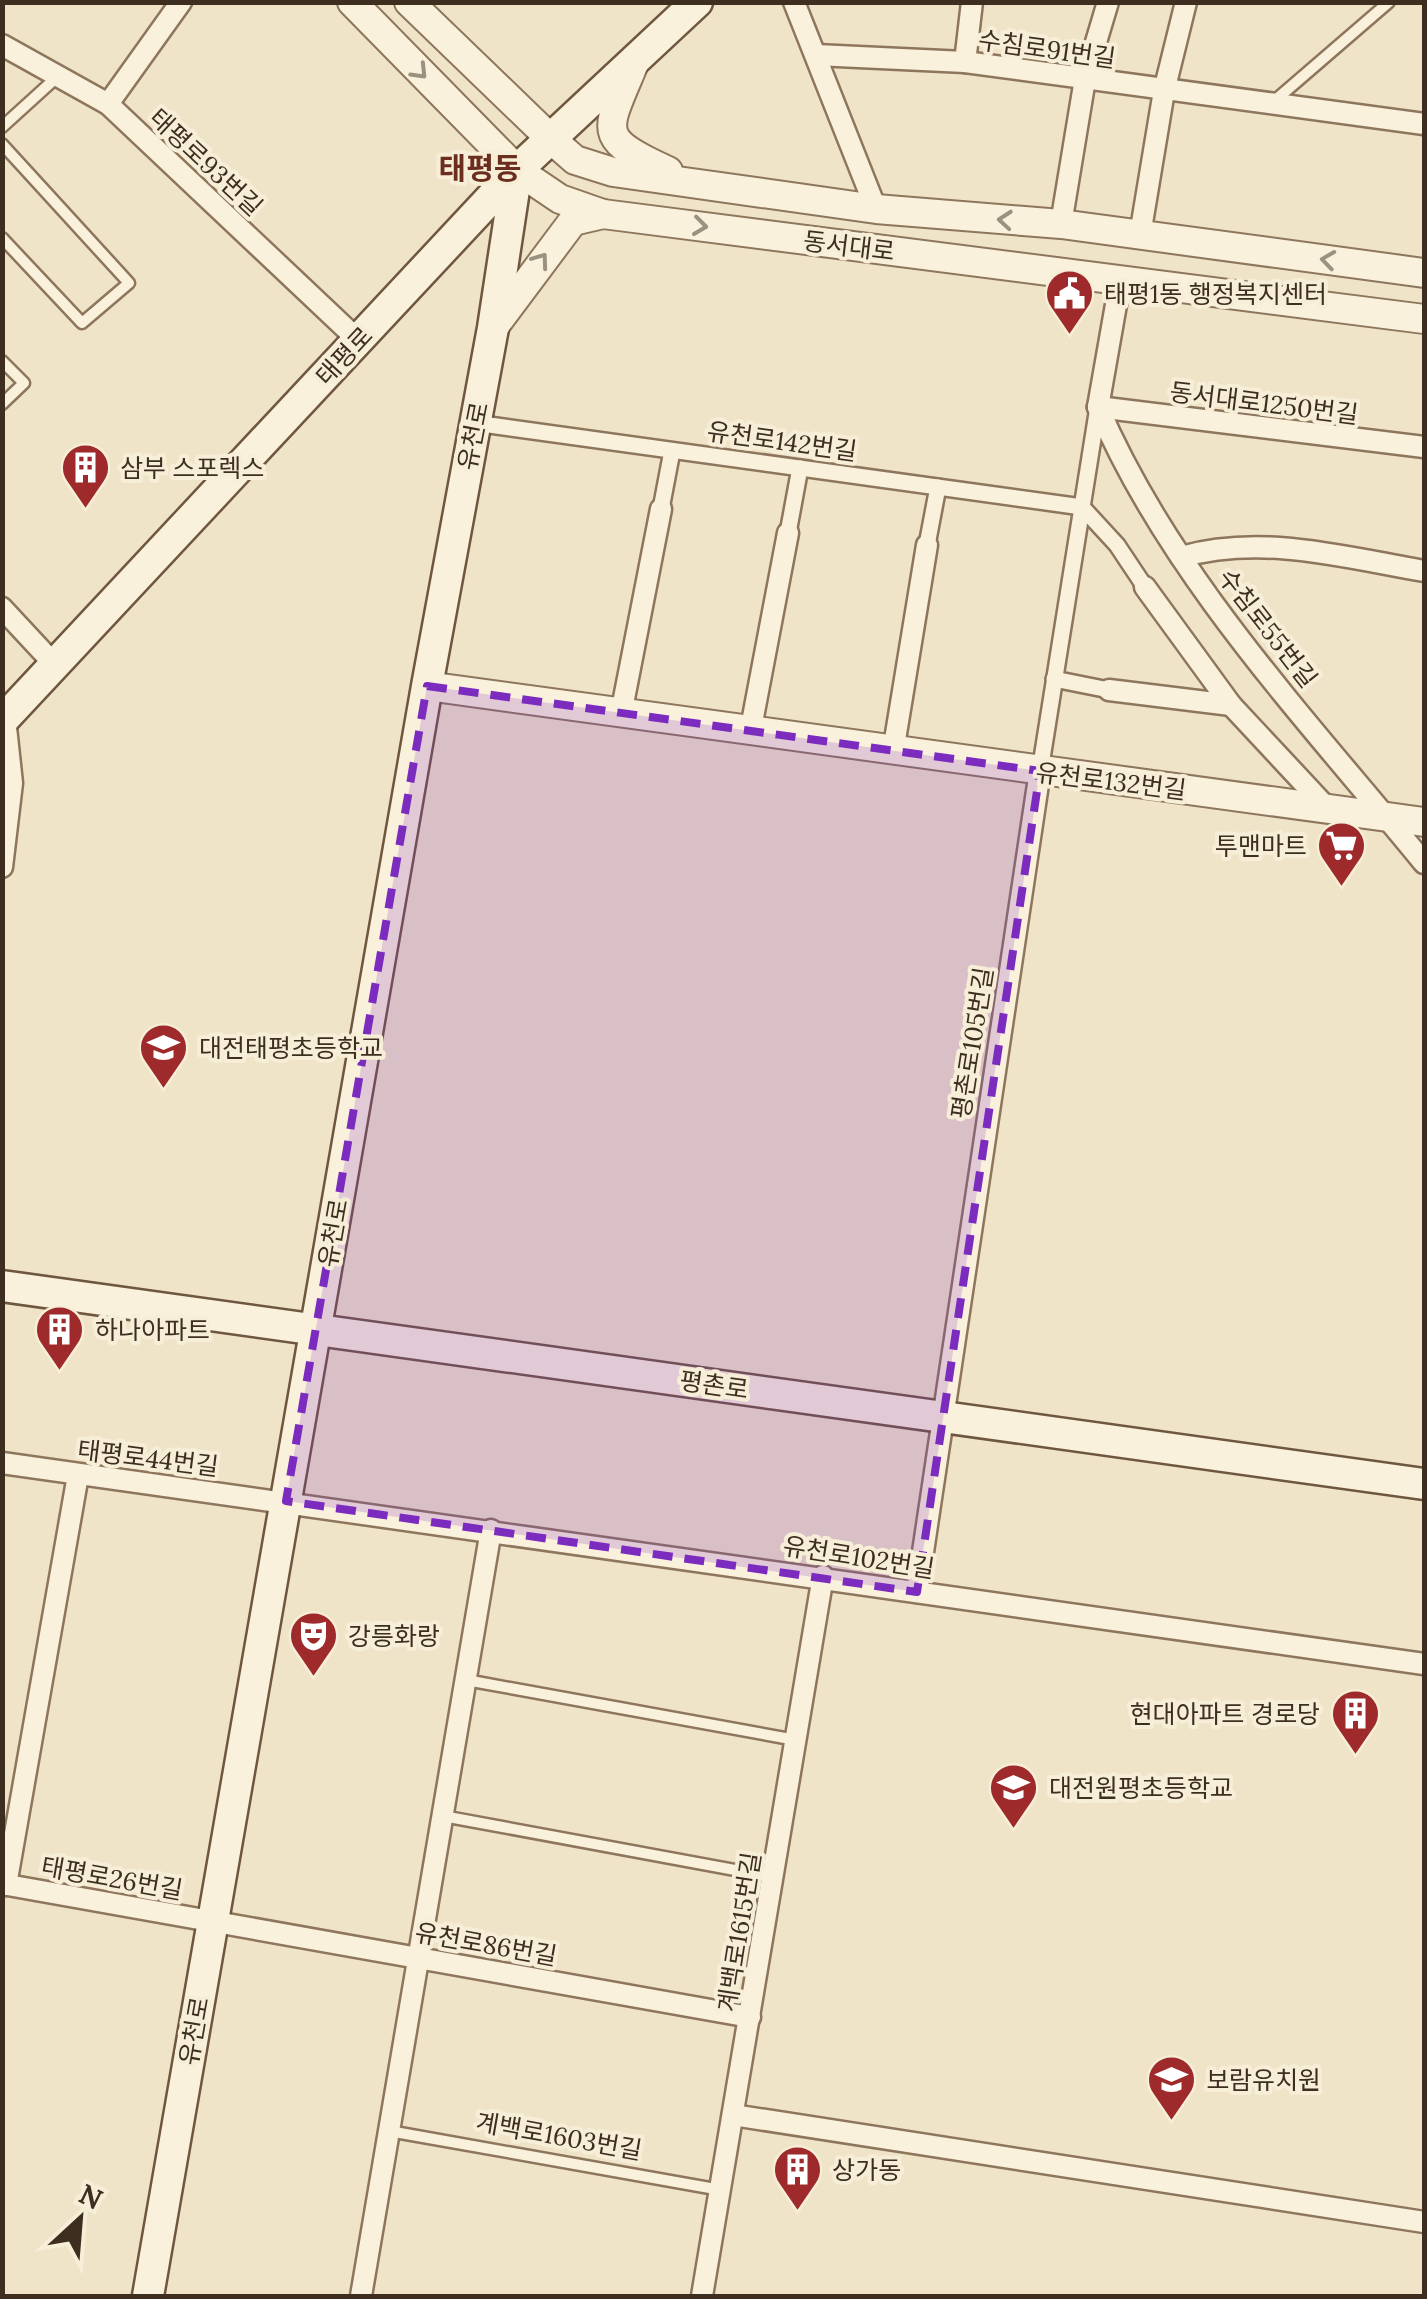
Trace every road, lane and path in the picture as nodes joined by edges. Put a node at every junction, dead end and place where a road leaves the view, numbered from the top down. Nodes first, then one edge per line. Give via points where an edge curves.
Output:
1 (181, 2) edge
2 (352, 2) edge
3 (408, 2) edge
4 (697, 2) edge
5 (794, 2) edge
6 (972, 2) edge
7 (1108, 2) edge
8 (1186, 2) edge
9 (1389, 2) edge
10 (2, 45) edge
11 (816, 55) junction
12 (636, 61) junction
13 (965, 62) junction
14 (60, 75) junction
15 (1085, 79) junction
16 (1164, 91) junction
17 (108, 104) junction
18 (1270, 104) junction
19 (1424, 124) edge
20 (2, 127) edge
21 (552, 140) junction
22 (2, 144) edge
23 (517, 170) junction
24 (696, 184) junction
25 (876, 209) junction
26 (604, 214) junction
27 (1062, 224) junction
28 (1140, 235) junction
29 (2, 238) edge
30 (1424, 273) edge
31 (1120, 282) junction
32 (1424, 319) edge
33 (493, 328) junction
34 (358, 340) junction
35 (2, 361) edge
36 (2, 404) edge
37 (1098, 408) junction
38 (475, 424) junction
39 (1424, 447) edge
40 (672, 451) junction
41 (800, 468) junction
42 (938, 487) junction
43 (1082, 507) junction
44 (660, 509) joint
45 (788, 533) joint
46 (927, 546) joint
47 (1181, 557) junction
48 (1424, 570) edge
49 (1145, 587) joint
50 (2, 608) edge
51 (55, 665) junction
52 (1054, 679) junction
53 (427, 686) junction
54 (1109, 690) joint
55 (1232, 705) junction
56 (621, 714) junction
57 (4, 720) edge
58 (750, 733) junction
59 (893, 752) junction
60 (1040, 771) junction
61 (1328, 809) junction
62 (1386, 816) junction
63 (1424, 822) edge
64 (1424, 863) edge
65 (2, 868) edge
66 (2, 1286) edge
67 (316, 1332) junction
68 (941, 1414) junction
69 (2, 1463) edge
70 (78, 1474) junction
71 (1424, 1484) edge
72 (286, 1501) junction
73 (491, 1530) junction
74 (824, 1576) junction
75 (917, 1592) junction
76 (1424, 1664) edge
77 (466, 1680) junction
78 (796, 1740) junction
79 (443, 1816) junction
80 (773, 1876) junction
81 (4, 1884) edge
82 (214, 1921) junction
83 (419, 1958) junction
84 (750, 2017) junction
85 (734, 2115) junction
86 (389, 2131) junction
87 (721, 2190) junction
88 (1424, 2222) edge
89 (148, 2296) edge
90 (363, 2296) edge
91 (702, 2296) edge

1 - 17 street
2 -> 23 street, 동서대로
3 - 21 street, 동서대로
4 - 12 main road, 태평로
5 - 11 street, 동서대로
6 - 13 street
7 - 15 street
8 - 16 street
9 - 18 lane
10 - 14 street, 태평로93번길
11 - 13 street, 수침로91번길
11 - 25 street, 동서대로
12 - 21 main road, 태평로
12 - 24 street via 613,115 614,138 620,149
13 - 15 street, 수침로91번길
14 - 17 street, 태평로93번길
14 - 20 lane
15 - 16 street, 수침로91번길
15 - 27 street
16 - 18 street, 수침로91번길
16 - 28 street
17 - 34 street, 태평로93번길
18 - 19 street, 수침로91번길
21 - 23 main road, 태평로
21 - 24 street, 동서대로 via 576,160 613,172
22 - 29 lane via 129,283 82,323
23 - 26 street, 동서대로 via 560,198
23 - 33 main road, 유천로
23 - 34 main road, 태평로
24 - 25 street, 동서대로
27 -> 25 street, 동서대로
26 -> 31 street, 동서대로
33 -> 26 street via 572,221
27 - 28 street, 동서대로
30 -> 28 street, 동서대로
31 - 32 street, 동서대로
31 - 37 street, 평촌로105번길
33 - 38 main road, 유천로
34 - 51 main road, 태평로
35 - 36 lane via 24,384
37 - 39 street, 동서대로1250번길
37 - 43 street, 평촌로105번길
37 - 47 street, 수침로55번길
38 - 40 street, 유천로142번길
38 - 53 main road, 유천로
40 - 41 street, 유천로142번길
40 - 44 street
41 - 42 street, 유천로142번길
41 - 45 street
42 - 43 street, 유천로142번길
42 - 46 street
43 - 49 street
43 - 52 street, 평촌로105번길
44 - 56 street
45 - 58 street
46 - 59 street
47 - 48 street via 1211,548 1272,545
47 - 62 street, 수침로55번길
49 - 55 street
50 - 51 street
51 - 57 main road, 태평로
52 - 54 street
52 - 60 street, 평촌로105번길
53 - 56 street, 유천로132번길
53 - 67 main road, 유천로
54 - 55 street
55 - 61 street
56 - 58 street, 유천로132번길
57 - 65 street via 12,783
58 - 59 street, 유천로132번길
59 - 60 street, 유천로132번길
60 - 61 street, 유천로132번길
60 - 68 street, 평촌로105번길
61 - 62 street, 유천로132번길
62 - 63 street, 유천로132번길
62 - 64 street, 수침로55번길
66 - 67 main road, 평촌로
67 - 68 main road, 평촌로
67 - 72 main road, 유천로
68 - 71 main road, 평촌로
68 - 75 street, 평촌로105번길
69 - 70 street, 태평로44번길
70 - 72 street, 태평로44번길
70 - 81 street
72 - 73 street, 유천로102번길
72 - 82 main road, 유천로
73 - 74 street, 유천로102번길
73 - 77 street
74 - 75 street, 유천로102번길
74 - 78 street, 계백로1615번길
75 - 76 street, 유천로102번길
77 - 78 lane
77 - 79 street
78 - 80 street, 계백로1615번길
79 - 80 lane
79 - 83 street
80 - 84 street, 계백로1615번길
81 - 82 street, 태평로26번길
82 - 83 street, 유천로86번길
82 - 89 main road, 유천로
83 - 84 street, 유천로86번길
83 - 86 street
84 - 85 street, 계백로1615번길
85 - 87 street, 계백로1615번길
85 - 88 street
86 - 87 lane, 계백로1603번길
86 - 90 street
87 - 91 street, 계백로1615번길

